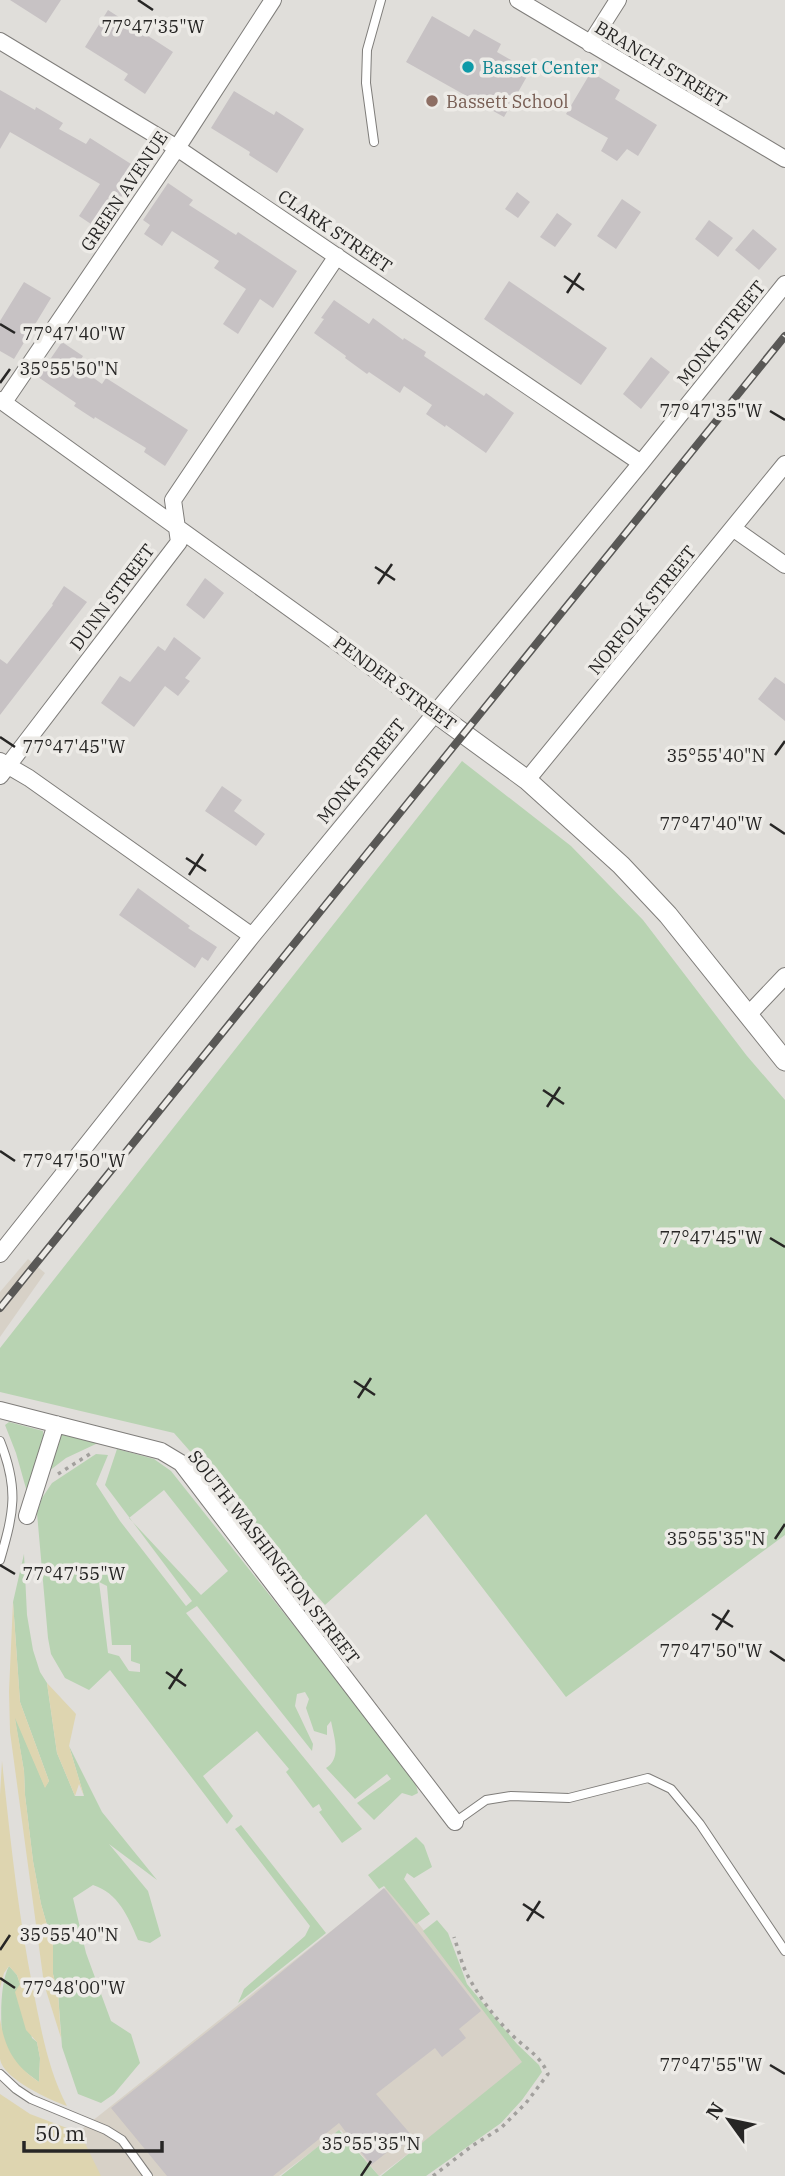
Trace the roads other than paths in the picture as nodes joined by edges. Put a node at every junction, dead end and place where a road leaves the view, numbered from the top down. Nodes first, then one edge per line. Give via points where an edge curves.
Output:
1 (273, 0) edge
2 (381, 0) edge
3 (518, 0) edge
4 (618, 0) edge
5 (0, 41) edge
6 (590, 44) junction
7 (374, 142) dead end
8 (177, 148) junction
9 (785, 159) edge
10 (337, 256) junction
11 (785, 284) edge
12 (2, 401) edge
13 (641, 463) junction
14 (785, 464) edge
15 (176, 524) junction
16 (734, 529) junction
17 (785, 565) edge
18 (435, 712) junction
19 (3, 768) edge
20 (527, 780) junction
21 (252, 936) junction
22 (785, 976) edge
23 (748, 1015) junction
24 (785, 1061) edge
25 (0, 1254) edge
26 (0, 1410) edge
27 (56, 1424) junction
28 (0, 1441) edge
29 (27, 1516) dead end
30 (0, 1560) edge
31 (455, 1822) joint
32 (785, 1951) edge
33 (0, 2074) edge
34 (148, 2176) edge

1 - 8 street, GREEN AVENUE
2 - 7 lane via 367,50 366,83
3 - 6 street, BRANCH STREET
4 - 6 street
5 - 8 street, CLARK STREET
6 - 9 street, BRANCH STREET
8 - 10 street, CLARK STREET
8 - 12 street, GREEN AVENUE
10 - 13 street, CLARK STREET
10 - 15 street, DUNN STREET via 173,500
11 - 13 street, MONK STREET
12 - 15 street, PENDER STREET
13 - 18 street, MONK STREET
14 - 16 street, NORFOLK STREET
15 - 18 street, PENDER STREET
15 - 19 street, DUNN STREET via 179,542
16 - 17 street
16 - 20 street, NORFOLK STREET
18 - 20 street, PENDER STREET
18 - 21 street, MONK STREET
19 - 21 street via 29,778
20 - 23 street, PENDER STREET via 631,875
21 - 25 street, MONK STREET
22 - 23 street
23 - 24 street, PENDER STREET
26 - 27 street, SOUTH WASHINGTON STREET
27 - 29 street
27 - 31 street, SOUTH WASHINGTON STREET via 161,1451 181,1464
28 - 30 lane via 14,1498
31 - 32 lane via 486,1800 569,1798 648,1777 671,1788
33 - 34 lane via 31,2099 122,2140

